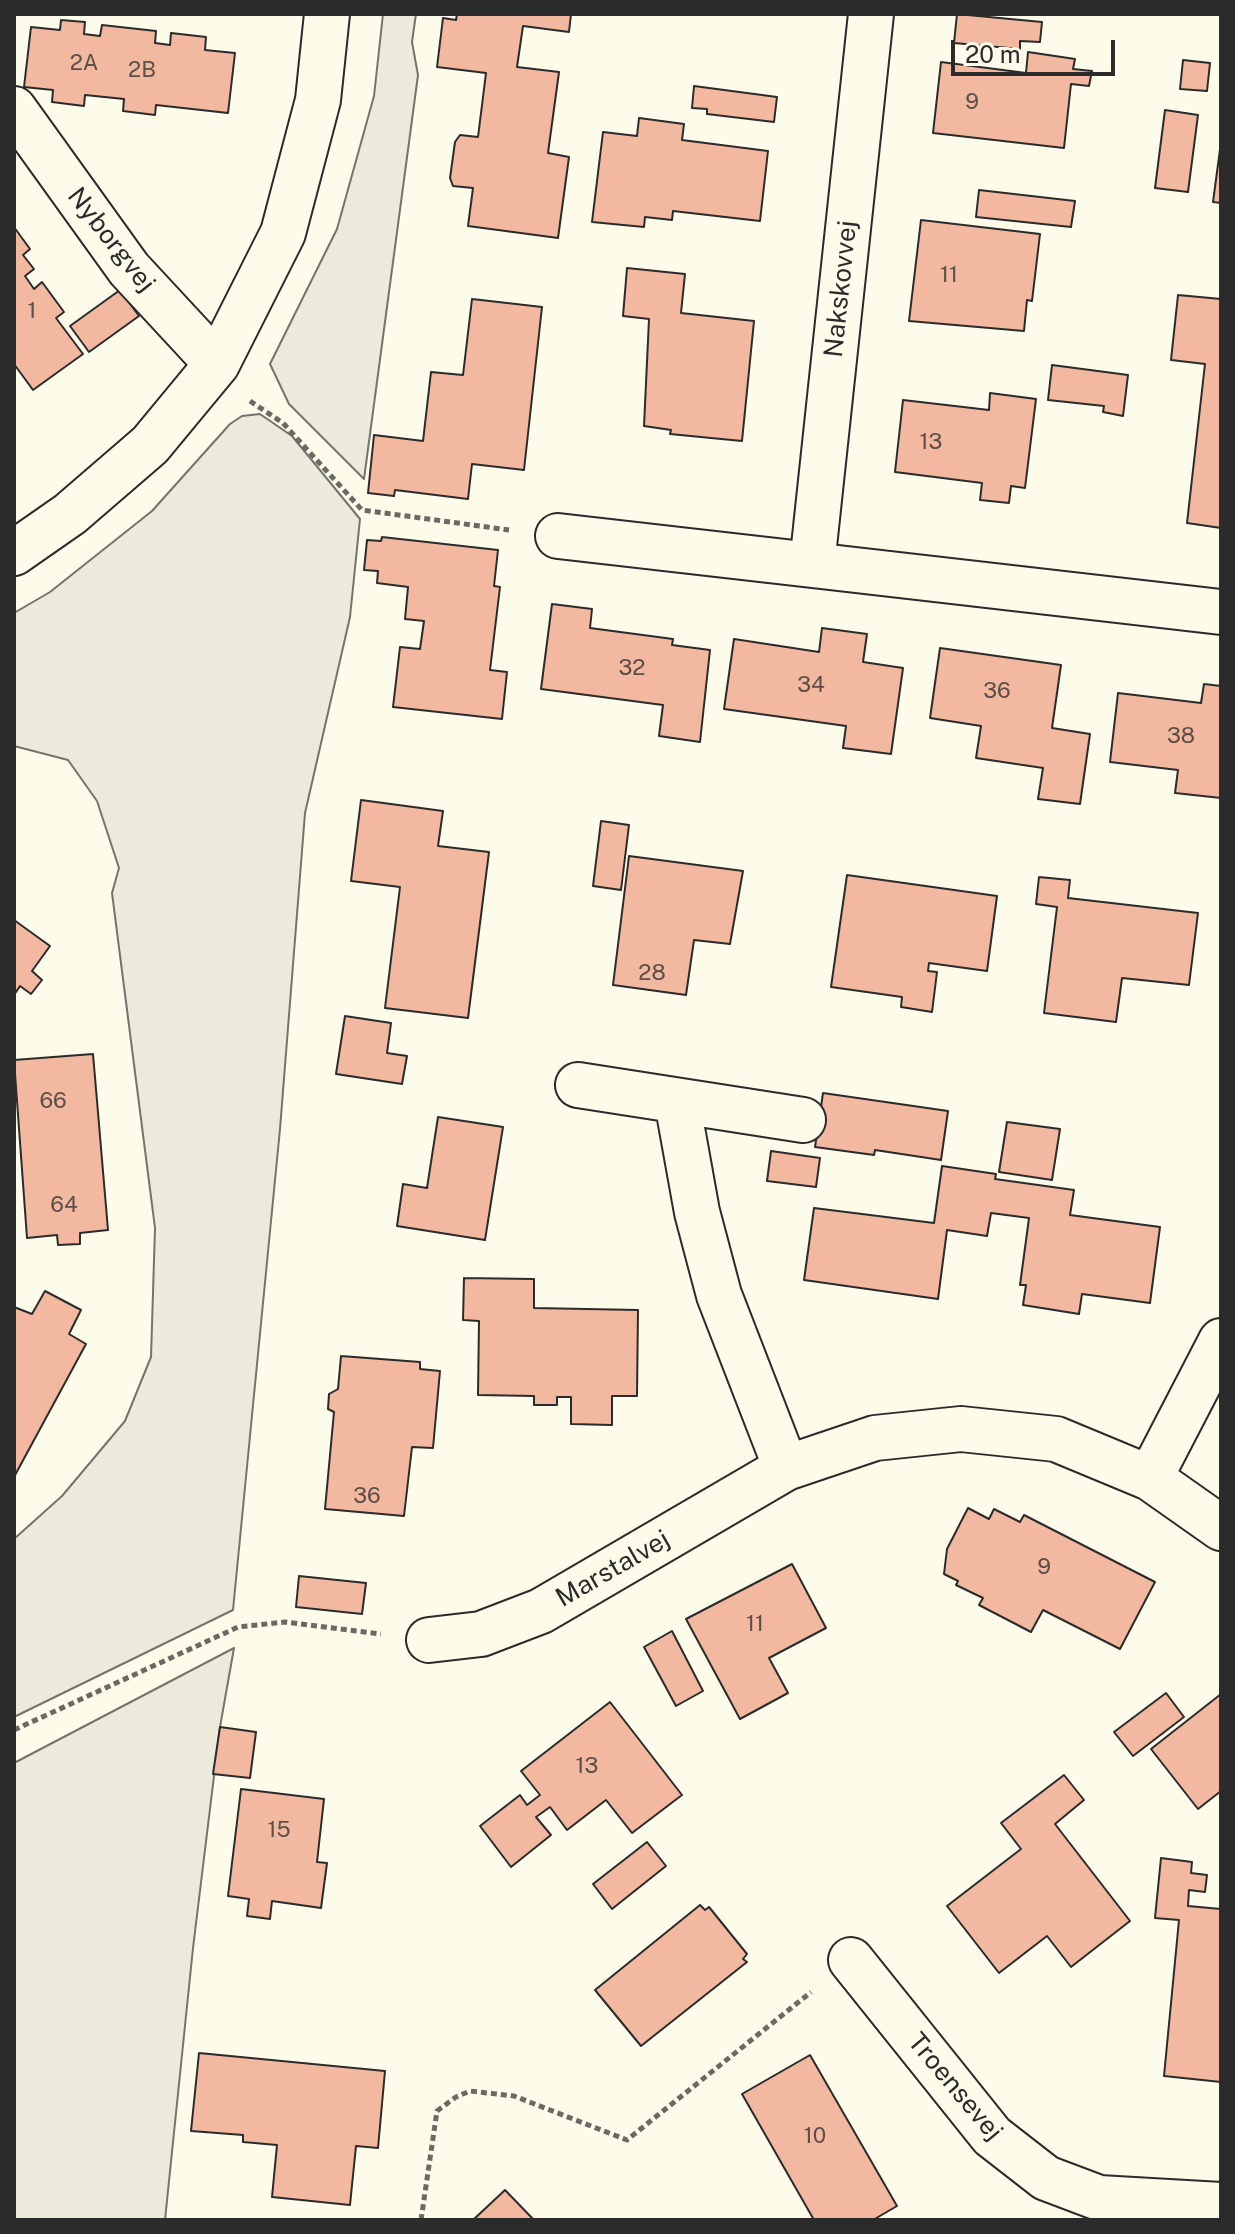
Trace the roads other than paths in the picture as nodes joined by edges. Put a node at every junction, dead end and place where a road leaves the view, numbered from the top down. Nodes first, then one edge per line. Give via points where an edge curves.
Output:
1 (327, 14) edge
2 (871, 14) edge
3 (14, 109) edge
4 (217, 364) junction
5 (558, 536) road end
6 (14, 553) edge
7 (812, 565) junction
8 (1221, 612) edge
9 (578, 1085) dead end
10 (677, 1101) junction
11 (803, 1120) dead end
12 (1221, 1341) edge
13 (786, 1468) junction
14 (1150, 1478) junction
15 (1221, 1528) edge
16 (429, 1640) road end
17 (851, 1960) road end
18 (1221, 2205) edge

1 - 4 street via 318,100 283,233
2 - 7 street, Nakskovvej
3 - 4 street, Nyborgvej via 129,269
4 - 6 street via 150,445 70,514
5 - 7 street
7 - 8 street
9 - 10 street
10 - 11 street
10 - 13 street via 719,1295
12 - 14 street
13 - 14 street, Marstalvej via 875,1438 961,1429 1056,1439
13 - 16 street, Marstalvej via 541,1611 481,1634
14 - 15 street, Marstalvej
17 - 18 street, Troensevej via 992,2136 1046,2178 1099,2198

